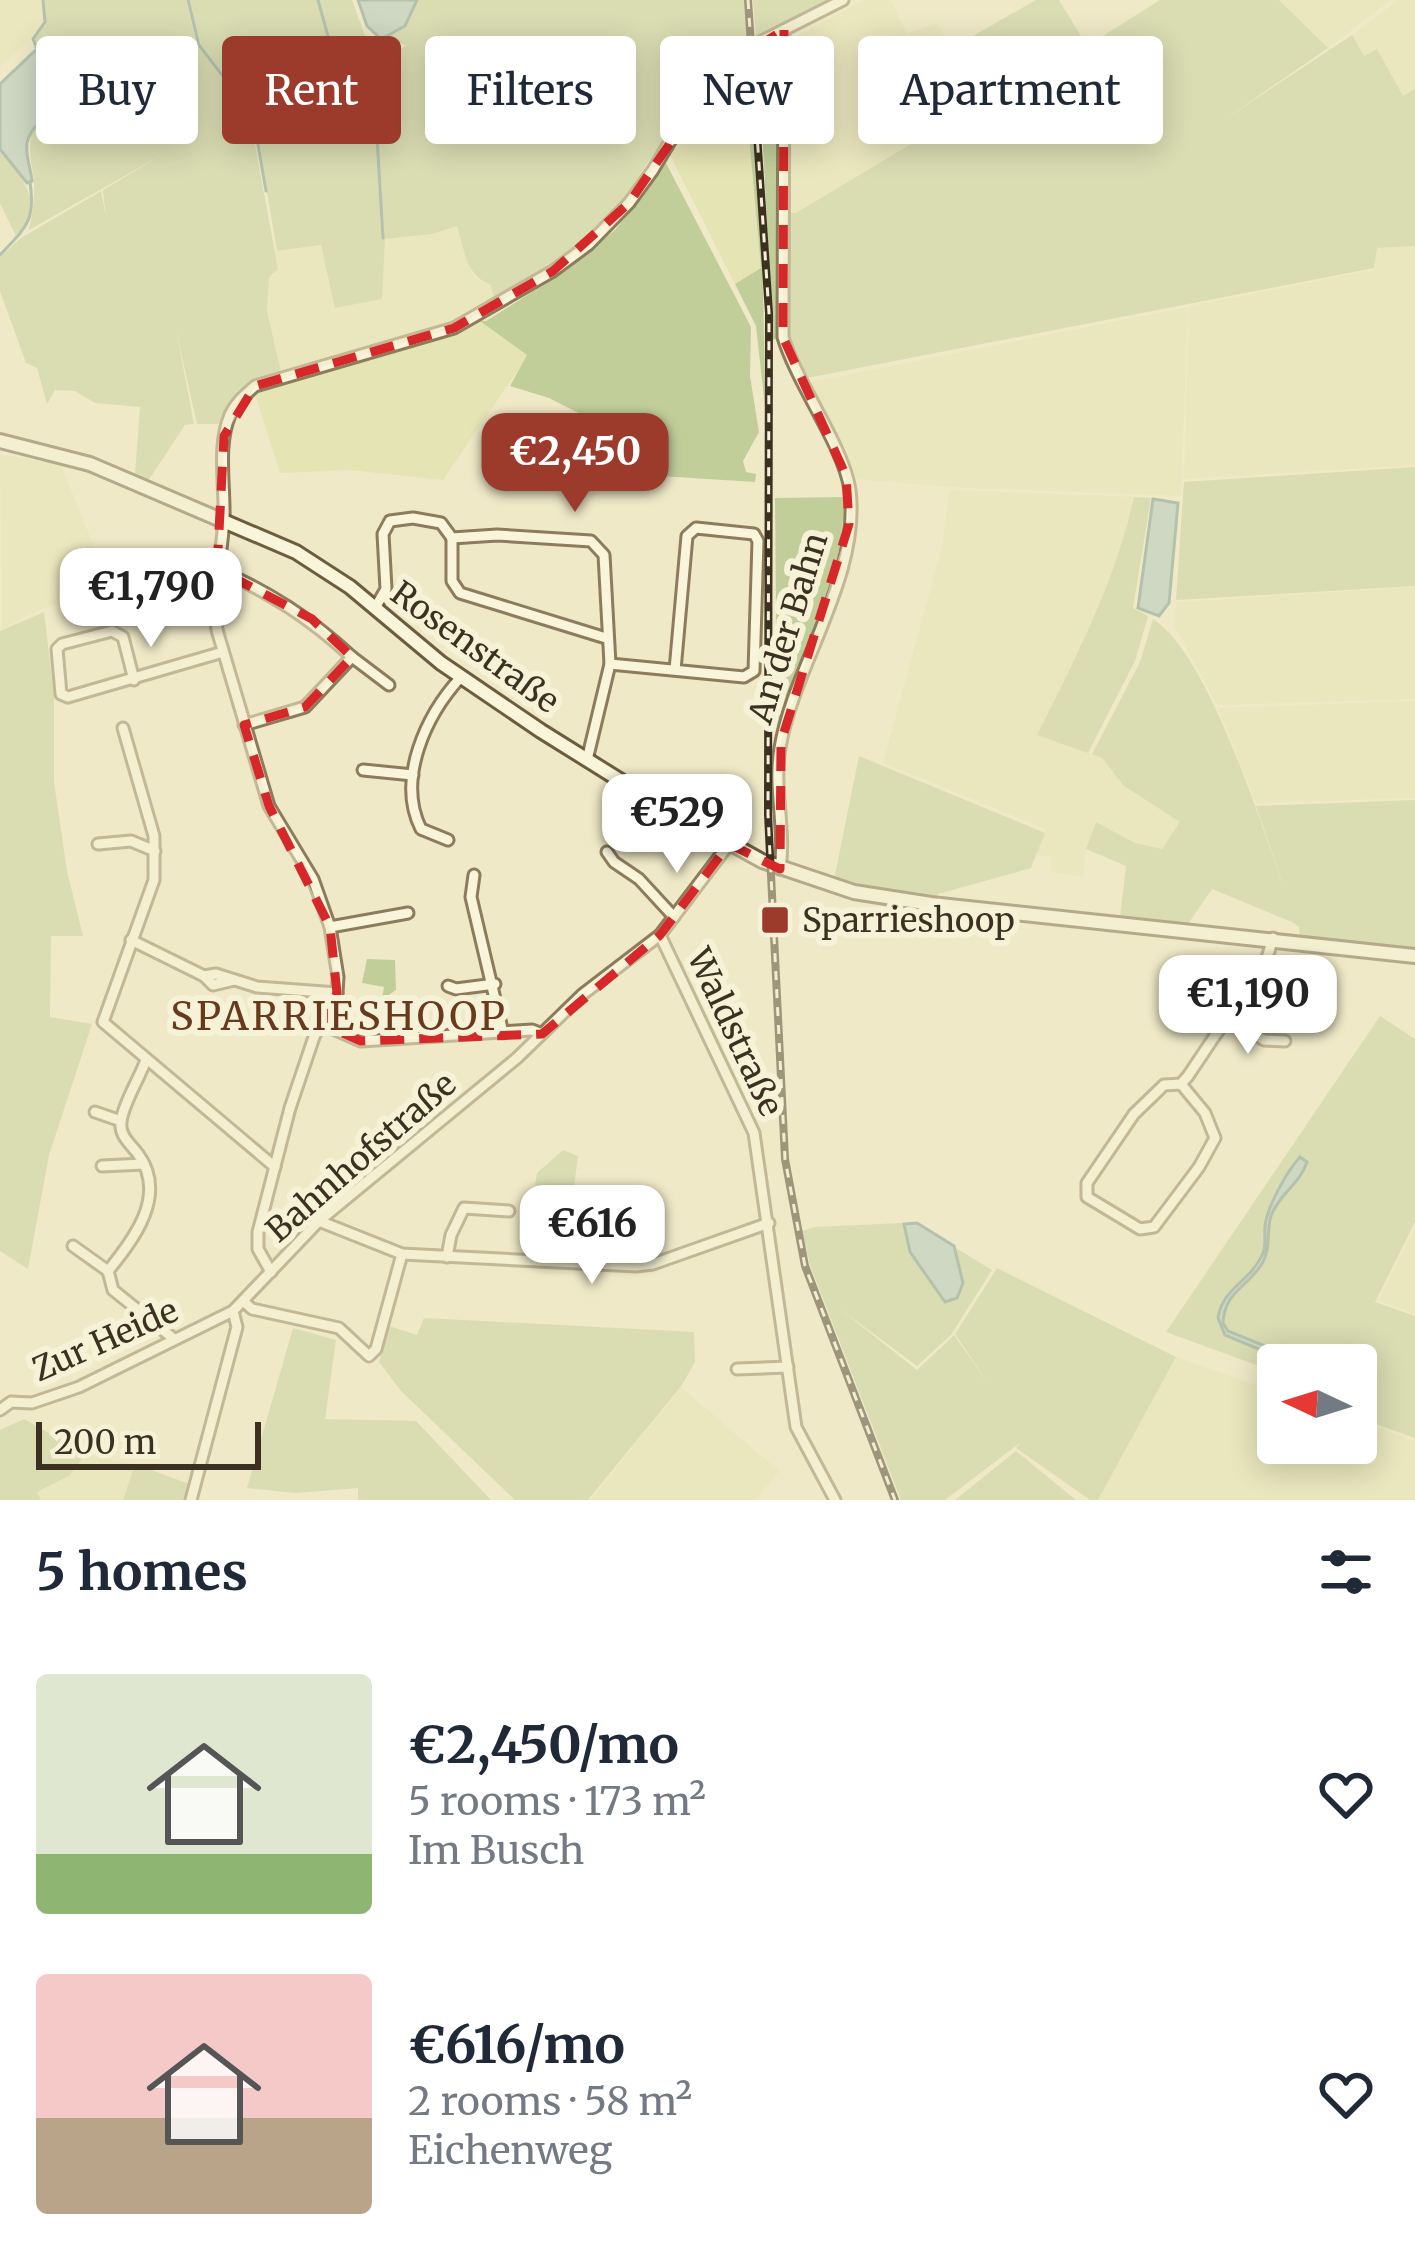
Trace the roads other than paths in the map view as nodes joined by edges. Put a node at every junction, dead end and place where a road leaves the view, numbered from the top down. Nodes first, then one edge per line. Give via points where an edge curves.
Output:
1 (844, 0) edge
2 (784, 31) junction
3 (0, 441) edge
4 (224, 521) junction
5 (452, 538) junction
6 (217, 569) junction
7 (375, 608) junction
8 (606, 638) junction
9 (223, 652) junction
10 (352, 657) junction
11 (610, 664) junction
12 (675, 670) junction
13 (461, 677) junction
14 (134, 680) junction
15 (389, 686) dead end
16 (244, 725) junction
17 (123, 728) dead end
18 (587, 760) junction
19 (363, 770) dead end
20 (413, 775) junction
21 (448, 840) dead end
22 (98, 844) dead end
23 (729, 844) junction
24 (155, 851) junction
25 (607, 853) dead end
26 (780, 869) junction
27 (474, 875) dead end
28 (408, 913) dead end
29 (674, 917) junction
30 (331, 927) junction
31 (660, 935) junction
32 (1273, 938) junction
33 (131, 940) junction
34 (1415, 956) edge
35 (495, 984) junction
36 (448, 986) dead end
37 (337, 993) junction
38 (1229, 1018) junction
39 (322, 1024) junction
40 (503, 1033) junction
41 (542, 1034) junction
42 (1285, 1041) dead end
43 (146, 1060) junction
44 (1181, 1084) junction
45 (94, 1112) dead end
46 (121, 1121) junction
47 (144, 1164) junction
48 (102, 1166) dead end
49 (275, 1168) junction
50 (509, 1211) dead end
51 (550, 1214) dead end
52 (602, 1217) junction
53 (320, 1221) junction
54 (770, 1223) junction
55 (654, 1227) dead end
56 (73, 1246) dead end
57 (402, 1254) junction
58 (447, 1257) junction
59 (598, 1265) junction
60 (109, 1271) junction
61 (271, 1272) junction
62 (243, 1301) junction
63 (233, 1311) junction
64 (174, 1339) junction
65 (788, 1367) junction
66 (736, 1369) dead end
67 (0, 1396) edge
68 (11, 1402) junction
69 (0, 1409) edge
70 (192, 1500) edge
71 (835, 1500) edge

1 - 2 street
2 - 4 street via 721,69 604,230 553,271 437,334 255,386 224,436
2 - 26 street, An der Bahn via 783,337 850,490 842,567 781,742
3 - 4 main road, Rosenstraße via 90,464
4 - 6 street
4 - 7 main road, Rosenstraße via 296,552
5 - 7 street via 441,523 386,523 386,590
5 - 8 street via 452,580 460,593
5 - 8 street via 591,541 604,555
6 - 9 street
6 - 10 street via 312,620
7 - 13 main road, Rosenstraße
8 - 11 street
9 - 14 street
9 - 16 street
10 - 15 street
10 - 16 street via 305,707
11 - 12 street
11 - 18 street
12 - 12 street via 744,677 754,671 754,534 696,529 687,536
13 - 18 main road, Rosenstraße
13 - 20 street via 426,728
14 - 14 street via 68,697 61,694 58,649 118,633
16 - 30 street via 269,806
17 - 24 street
18 - 23 main road, Rosenstraße
19 - 20 street
20 - 21 street via 421,829
22 - 24 street
23 - 26 main road, Rosenstraße
23 - 29 street, Bahnhofstraße
24 - 33 street via 154,880
25 - 29 street
26 - 32 main road, Rosenstraße via 932,904
27 - 35 street via 471,897
28 - 30 street
29 - 31 street, Bahnhofstraße
30 - 37 street
31 - 41 street, Bahnhofstraße
31 - 54 street, Waldstraße via 754,1133
32 - 34 main road, Rosenstraße
32 - 38 street
33 - 37 street via 204,976
33 - 43 street via 103,1022
35 - 36 street
35 - 40 street
37 - 39 street
38 - 42 street via 1264,1040
38 - 44 street
39 - 40 street via 361,1041
39 - 49 street
40 - 41 street
41 - 53 street, Bahnhofstraße
43 - 46 street
43 - 49 street
44 - 44 street via 1164,1084 1135,1114 1087,1183 1087,1196 1140,1229 1154,1227 1215,1138
45 - 46 street
46 - 47 street
47 - 48 street
47 - 60 street via 147,1209
49 - 61 street via 258,1232
50 - 58 street via 464,1208
51 - 52 street
52 - 55 street via 607,1194 634,1197 645,1202
52 - 59 street
53 - 57 street
53 - 61 street, Bahnhofstraße
54 - 59 street via 653,1264
54 - 65 street, Waldstraße
56 - 60 street
57 - 58 street
57 - 62 street via 369,1356 339,1328
58 - 59 street
60 - 64 street via 112,1290
61 - 62 street, Bahnhofstraße
62 - 63 street, Bahnhofstraße
63 - 64 street, Zur Heide
63 - 70 street via 237,1327
64 - 68 street, Zur Heide via 79,1387
65 - 66 street
65 - 71 street, Waldstraße via 796,1427
67 - 68 street
68 - 69 street, Zur Heide

